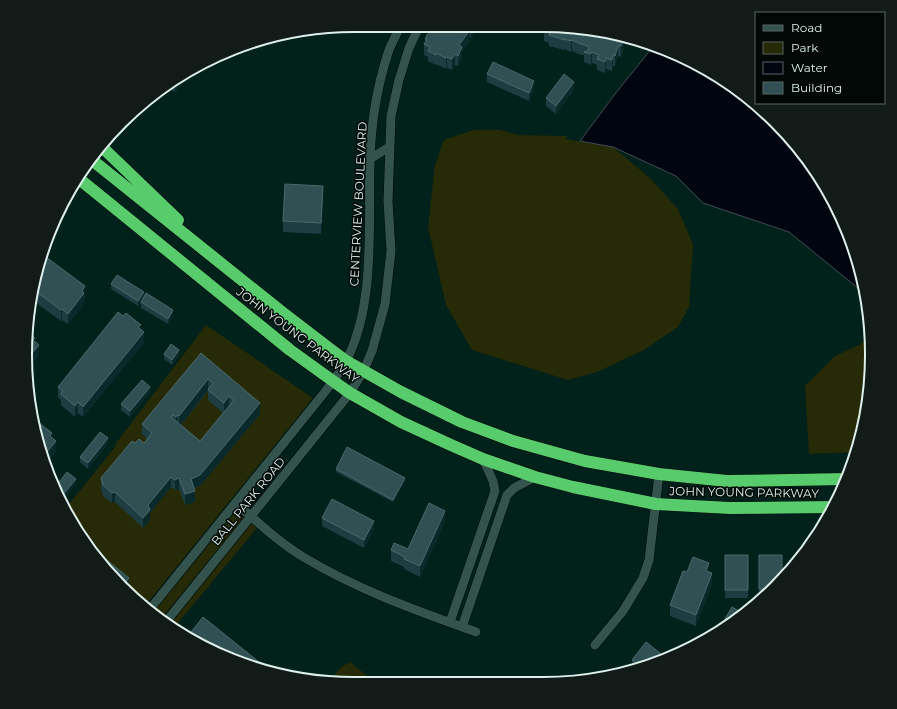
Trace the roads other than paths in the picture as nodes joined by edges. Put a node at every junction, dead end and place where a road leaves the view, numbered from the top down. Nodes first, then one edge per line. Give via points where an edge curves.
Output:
1 (398, 32) edge
2 (417, 32) edge
3 (389, 147) junction
4 (105, 150) edge
5 (370, 159) junction
6 (95, 163) edge
7 (82, 181) edge
8 (79, 187) edge
9 (105, 200) junction
10 (240, 279) junction
11 (346, 361) junction
12 (364, 370) junction
13 (333, 381) junction
14 (350, 393) junction
15 (483, 459) junction
16 (659, 474) junction
17 (535, 477) junction
18 (840, 479) edge
19 (236, 503) junction
20 (656, 504) junction
21 (827, 507) edge
22 (251, 516) junction
23 (486, 519) junction
24 (497, 522) junction
25 (153, 606) edge
26 (169, 618) edge
27 (450, 622) junction
28 (462, 627) junction
29 (476, 632) dead end
30 (595, 645) dead end

1 - 5 street, CENTERVIEW BOULEVARD via 388,52 374,107
2 - 3 street via 399,80 391,116
3 - 5 street
3 - 12 street via 388,201 391,251 385,304
4 - 10 highway
5 - 11 street, CENTERVIEW BOULEVARD via 369,260 361,320
6 - 10 highway, JOHN YOUNG PARKWAY
7 - 9 highway, JOHN YOUNG PARKWAY
8 - 9 highway
9 - 13 highway, JOHN YOUNG PARKWAY via 290,350
10 - 11 highway, JOHN YOUNG PARKWAY
11 - 12 highway, JOHN YOUNG PARKWAY
11 - 13 street, CENTERVIEW BOULEVARD
12 - 14 street
12 - 16 highway, JOHN YOUNG PARKWAY via 401,392 462,422 514,441 585,462
13 - 14 highway, JOHN YOUNG PARKWAY
13 - 19 street, BALL PARK ROAD
14 - 15 highway, JOHN YOUNG PARKWAY via 401,422
14 - 22 street, BALL PARK ROAD
15 - 17 highway, JOHN YOUNG PARKWAY
15 - 23 street via 495,491
16 - 18 highway, JOHN YOUNG PARKWAY via 727,481
16 - 20 street
17 - 20 highway, JOHN YOUNG PARKWAY
17 - 24 street via 514,488 507,495
19 - 22 street
19 - 25 street, BALL PARK ROAD
20 - 21 highway, JOHN YOUNG PARKWAY via 730,508
20 - 30 street via 649,560 643,578 624,611
22 - 26 street, BALL PARK ROAD
22 - 27 street via 288,547 331,572
23 - 24 street
23 - 27 street
24 - 28 street
27 - 28 street
28 - 29 street

